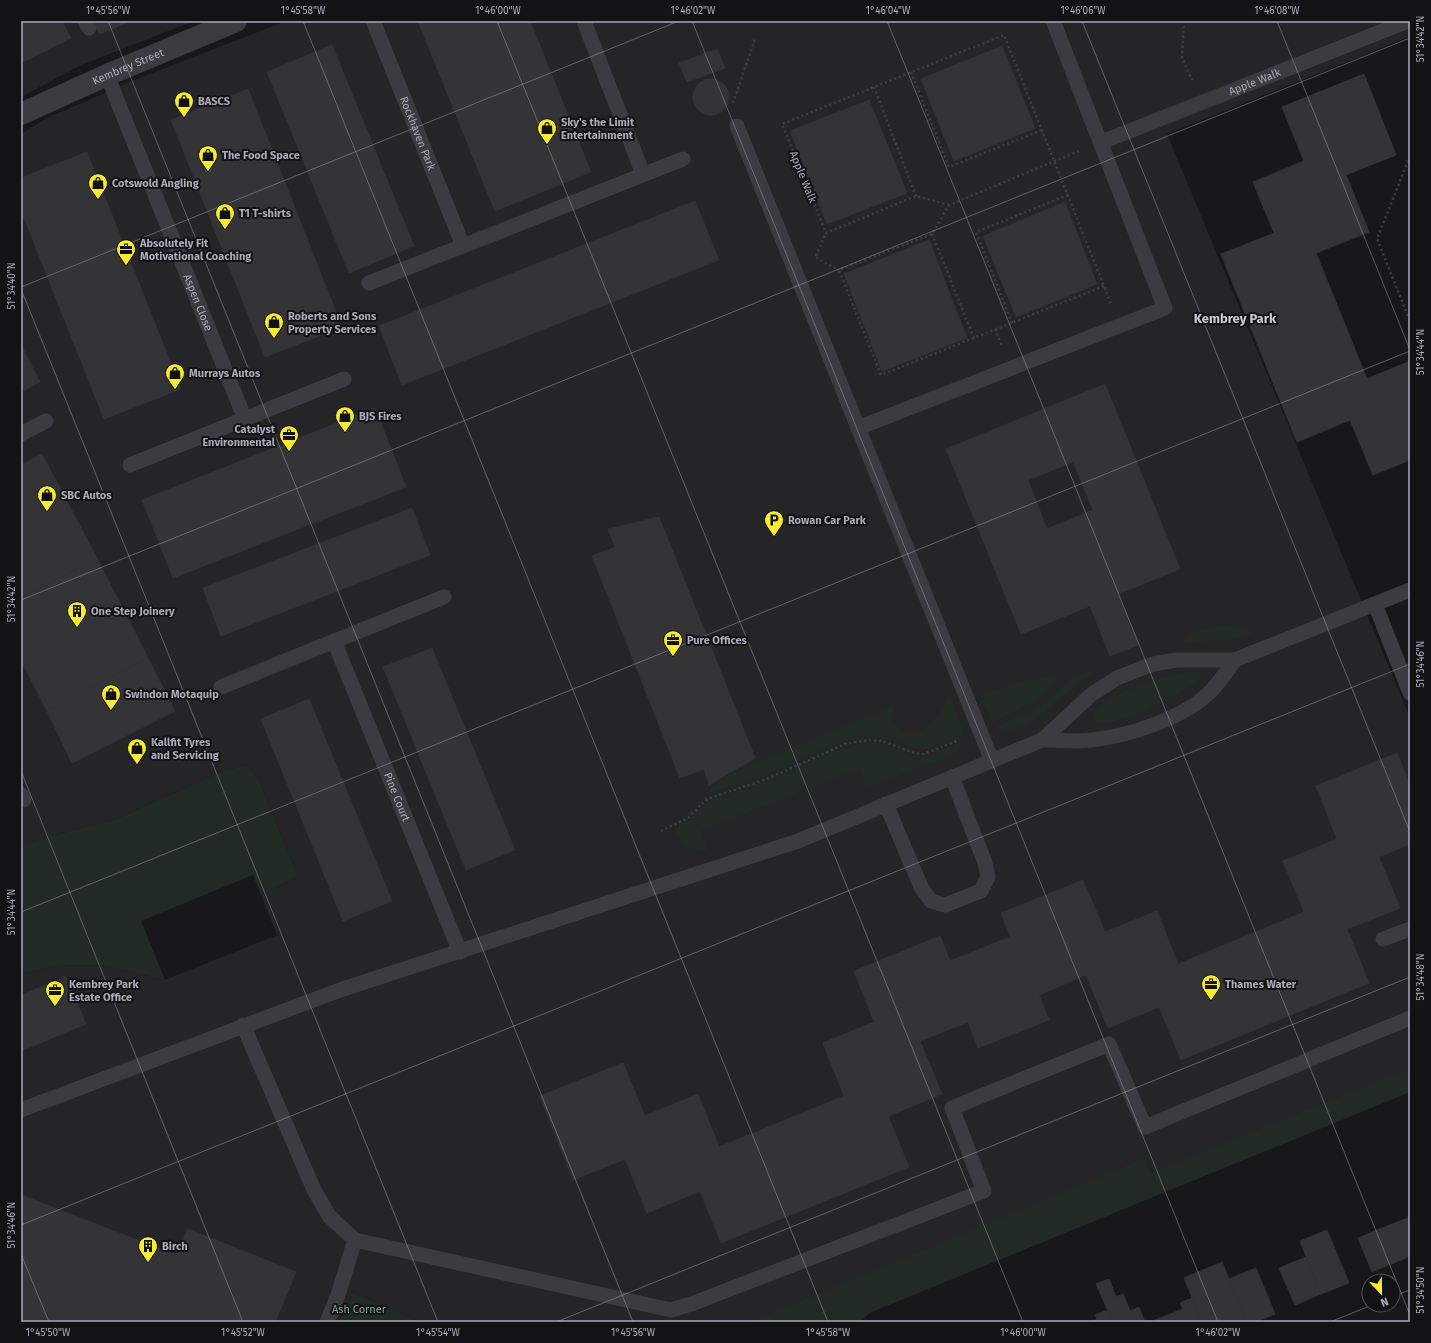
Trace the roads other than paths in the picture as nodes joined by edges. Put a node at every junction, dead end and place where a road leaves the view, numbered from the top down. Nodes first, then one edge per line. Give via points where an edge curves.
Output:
1 (236, 21) edge
2 (372, 21) edge
3 (584, 21) edge
4 (1053, 21) edge
5 (1408, 21) edge
6 (1410, 27) edge
7 (107, 75) junction
8 (21, 114) edge
9 (737, 126) dead end
10 (1102, 142) junction
11 (683, 159) dead end
12 (643, 174) junction
13 (463, 246) junction
14 (369, 284) dead end
15 (344, 379) dead end
16 (245, 419) junction
17 (46, 421) dead end
18 (858, 428) junction
19 (21, 434) edge
20 (130, 465) dead end
21 (1410, 590) edge
22 (444, 597) dead end
23 (1375, 604) junction
24 (334, 641) junction
25 (1235, 660) junction
26 (221, 688) dead end
27 (1410, 693) edge
28 (1042, 740) junction
29 (992, 761) junction
30 (952, 777) junction
31 (886, 804) junction
32 (1410, 929) edge
33 (1383, 939) dead end
34 (460, 952) junction
35 (1410, 1018) edge
36 (243, 1025) junction
37 (21, 1110) edge
38 (355, 1240) junction
39 (327, 1322) edge

1 - 7 street, Kembrey Street
2 - 13 lane, Rockhaven Park
3 - 12 lane
4 - 10 lane
5 - 6 lane
5 - 10 lane, Apple Walk
7 - 8 street, Kembrey Street
7 - 16 lane, Aspen Close
9 - 18 lane
10 - 18 lane via 1165,308
11 - 12 lane
12 - 13 lane
13 - 14 lane
15 - 16 lane
16 - 20 lane
17 - 19 lane
18 - 29 lane
21 - 23 lane
22 - 24 lane
23 - 25 lane
23 - 27 lane
24 - 26 lane
24 - 34 lane, Pine Court
25 - 28 lane via 1177,660 1153,664 1117,678 1092,694
25 - 28 lane via 1212,689 1189,708 1155,723 1119,736 1089,740
28 - 29 lane
29 - 30 lane
30 - 31 lane
30 - 31 lane via 988,877 981,891 961,900 945,905 931,901 927,896
31 - 34 lane via 798,841
32 - 33 lane
34 - 36 lane via 340,990
35 - 38 lane via 1145,1127 1109,1044 952,1108 984,1190 671,1310
36 - 37 lane
36 - 38 lane via 314,1190 329,1216
38 - 39 lane

